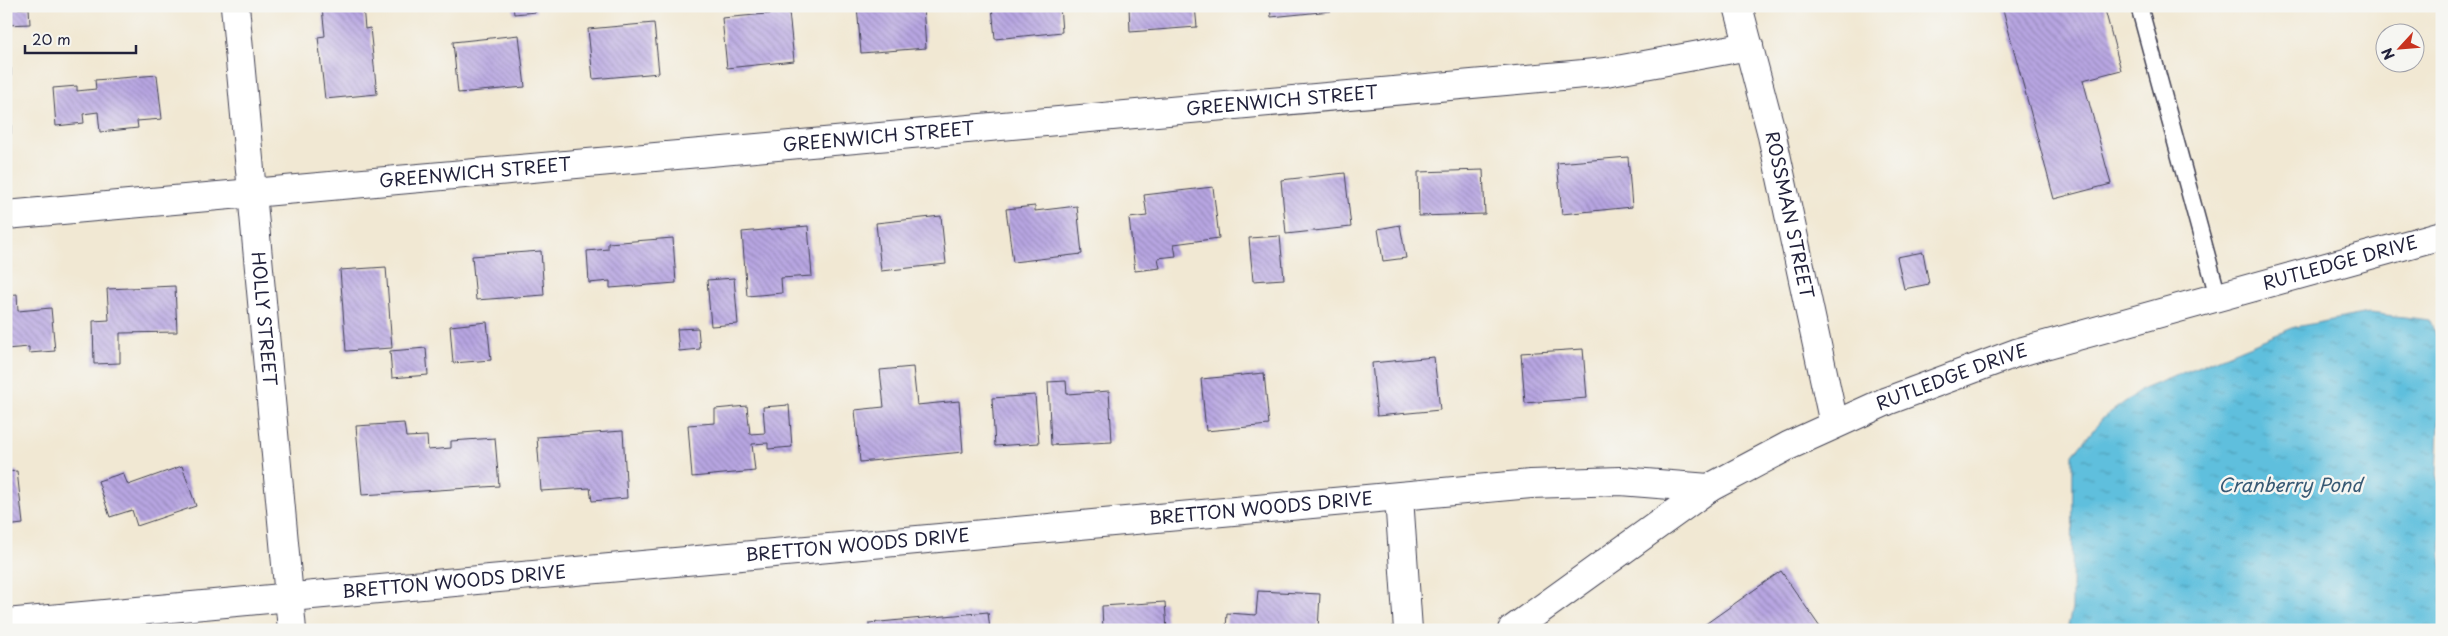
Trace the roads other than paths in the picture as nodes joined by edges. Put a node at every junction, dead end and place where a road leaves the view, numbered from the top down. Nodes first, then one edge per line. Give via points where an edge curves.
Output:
1 (235, 6) edge
2 (1738, 6) edge
3 (2139, 6) edge
4 (1749, 46) junction
5 (252, 192) junction
6 (6, 215) edge
7 (2442, 235) edge
8 (2218, 297) junction
9 (1834, 424) junction
10 (1709, 488) junction
11 (1399, 497) junction
12 (290, 597) junction
13 (6, 623) edge
14 (292, 630) edge
15 (1408, 630) edge
16 (1512, 630) edge

1 - 5 street, HOLLY STREET
2 - 4 street, ROSSMAN STREET
3 - 8 lane
4 - 5 street, GREENWICH STREET via 1673,62 1590,73
4 - 9 street, ROSSMAN STREET via 1771,131
5 - 6 street, GREENWICH STREET
5 - 12 street, HOLLY STREET
7 - 8 street, RUTLEDGE DRIVE
8 - 9 street, RUTLEDGE DRIVE via 1992,361
9 - 10 street, RUTLEDGE DRIVE via 1752,463
10 - 11 street, BRETTON WOODS DRIVE via 1576,481
10 - 16 street, RUTLEDGE DRIVE
11 - 12 street, BRETTON WOODS DRIVE
11 - 15 street
12 - 13 street, BRETTON WOODS DRIVE
12 - 14 street, HOLLY STREET

